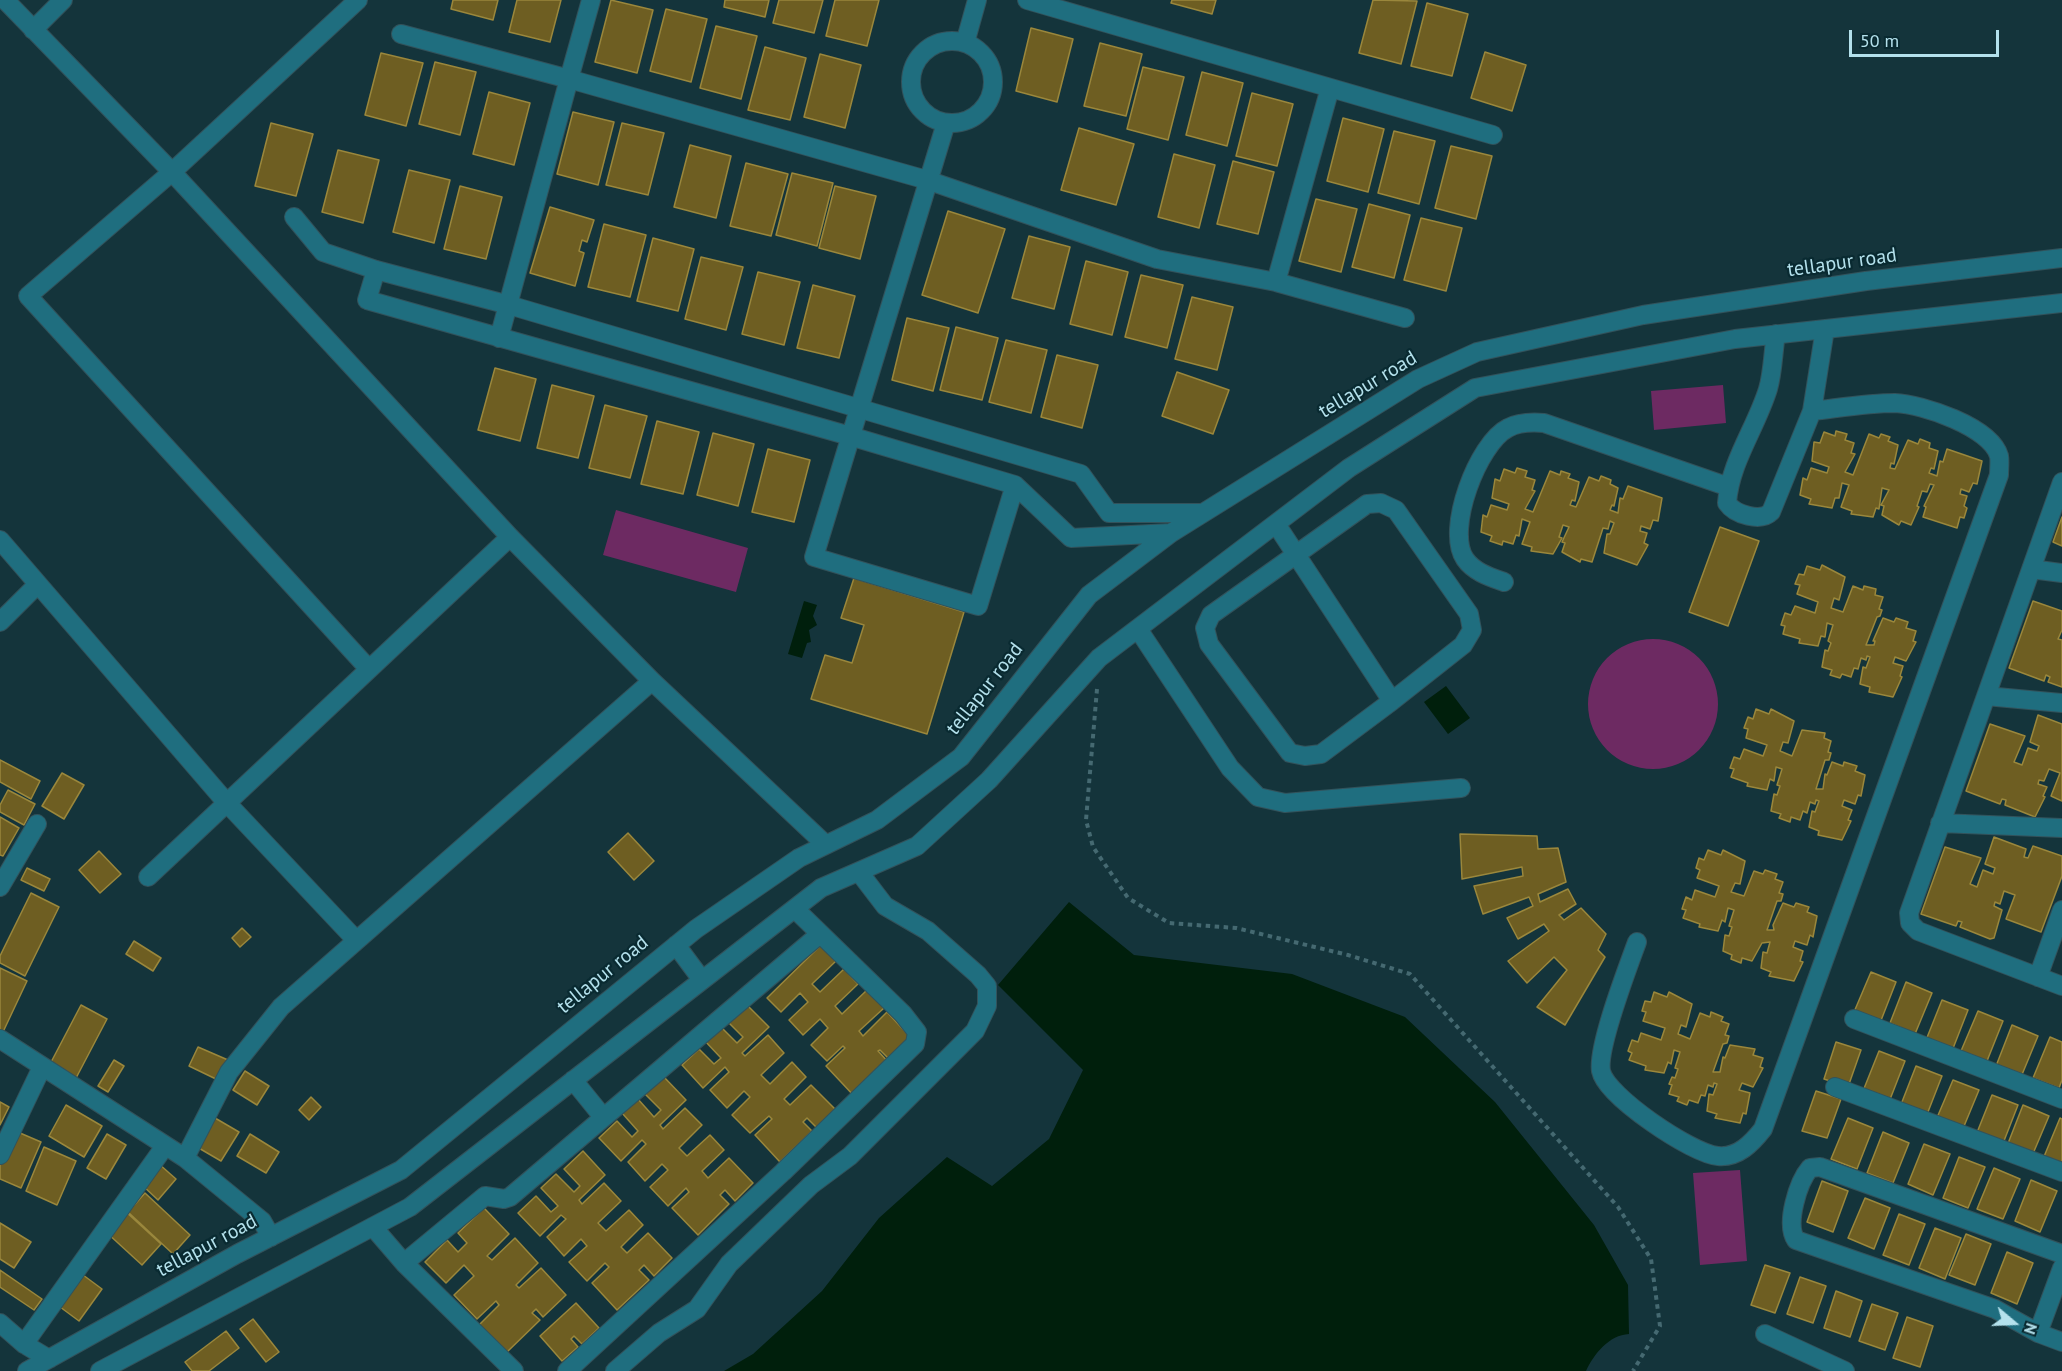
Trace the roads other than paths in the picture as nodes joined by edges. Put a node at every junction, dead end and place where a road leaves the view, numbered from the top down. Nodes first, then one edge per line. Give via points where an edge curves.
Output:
1 (4, 0) edge
2 (63, 0) edge
3 (358, 0) edge
4 (591, 0) edge
5 (977, 0) edge
6 (1027, 0) edge
7 (33, 30) junction
8 (401, 34) dead end
9 (965, 43) junction
10 (569, 79) junction
11 (1330, 88) junction
12 (946, 123) junction
13 (1493, 135) dead end
14 (172, 172) junction
15 (927, 180) junction
16 (294, 218) dead end
17 (2062, 258) edge
18 (376, 270) junction
19 (1276, 282) junction
20 (2062, 303) edge
21 (509, 305) junction
22 (1405, 318) dead end
23 (1825, 328) junction
24 (1776, 334) junction
25 (499, 338) junction
26 (857, 410) junction
27 (1812, 411) junction
28 (850, 436) junction
29 (2062, 482) edge
30 (1015, 485) junction
31 (1729, 487) junction
32 (1204, 513) junction
33 (1276, 524) junction
34 (1171, 533) junction
35 (510, 537) junction
36 (0, 540) edge
37 (1295, 553) junction
38 (2031, 569) junction
39 (2062, 573) edge
40 (1504, 582) dead end
41 (38, 584) junction
42 (0, 622) edge
43 (1138, 629) junction
44 (368, 668) junction
45 (652, 681) junction
46 (1986, 696) junction
47 (1392, 701) junction
48 (2062, 703) edge
49 (1461, 788) dead end
50 (226, 802) junction
51 (1940, 823) junction
52 (37, 824) dead end
53 (2062, 828) edge
54 (826, 844) junction
55 (859, 872) junction
56 (148, 877) dead end
57 (0, 887) edge
58 (795, 909) junction
59 (2062, 910) edge
60 (820, 934) junction
61 (356, 940) junction
62 (1637, 942) dead end
63 (676, 945) junction
64 (2038, 977) junction
65 (702, 980) junction
66 (2062, 986) edge
67 (1854, 1019) dead end
68 (0, 1040) edge
69 (42, 1067) junction
70 (573, 1080) junction
71 (1835, 1087) dead end
72 (2062, 1099) edge
73 (603, 1117) junction
74 (165, 1146) junction
75 (0, 1155) edge
76 (185, 1158) junction
77 (2062, 1172) edge
78 (373, 1227) junction
79 (271, 1237) junction
80 (2062, 1254) edge
81 (400, 1257) junction
82 (2062, 1268) edge
83 (0, 1323) edge
84 (2038, 1333) junction
85 (1765, 1334) dead end
86 (2062, 1342) edge
87 (24, 1344) junction
88 (49, 1359) junction
89 (27, 1371) edge
90 (100, 1371) edge
91 (514, 1371) edge
92 (567, 1371) edge
93 (615, 1371) edge
94 (1845, 1371) edge

1 - 7 street
2 - 7 street
3 - 14 street
4 - 10 street
5 - 9 street
6 - 11 street
7 - 14 street
8 - 10 street
9 - 12 street via 985,58 993,82 991,95 973,117
9 - 12 street via 939,43 928,48 913,69 914,97 927,114
10 - 15 street
10 - 21 street
11 - 13 street
11 - 19 street
12 - 15 street
14 - 35 street
14 - 44 street via 28,296
15 - 19 street via 1157,259
15 - 26 street
16 - 18 street via 323,252
17 - 32 street, tellapur road via 1866,281 1643,315 1477,352 1418,379
18 - 21 street
18 - 25 street via 367,300
19 - 22 street
20 - 23 street
21 - 25 street
21 - 26 street
23 - 24 street
23 - 27 street
24 - 31 street via 1768,389
24 - 33 street via 1475,388 1349,468
25 - 28 street
26 - 28 street
26 - 32 street via 1081,474 1110,513
27 - 31 street via 1766,517 1731,508 1727,503
27 - 62 street via 1896,403 1938,413 1985,436 1999,455 1999,474 1763,1129 1751,1145 1717,1156 1691,1145 1631,1108 1611,1089 1601,1071 1604,1041
28 - 30 street
28 - 30 street via 814,557 978,606
29 - 38 street
30 - 34 street via 1071,538
31 - 40 street via 1544,423 1527,422 1507,428 1486,450 1459,510 1464,558 1475,570
32 - 34 street, tellapur road
33 - 37 street
33 - 43 street
34 - 54 street, tellapur road via 1089,595 961,757 877,820
35 - 44 street
35 - 45 street
36 - 41 street
37 - 47 street
37 - 47 street via 1367,504 1381,503 1396,510 1469,614 1472,630 1463,645
37 - 47 street via 1211,615 1205,628 1209,644 1290,753 1321,754
38 - 39 street
38 - 46 street
41 - 42 street
41 - 50 street
43 - 49 street via 1230,768 1258,797 1285,803
43 - 55 street via 1099,658 989,780 917,846
44 - 50 street
45 - 54 street
45 - 61 street
46 - 48 street
46 - 51 street
50 - 56 street
50 - 61 street
51 - 53 street
51 - 64 street via 1909,913 1910,923 1918,931
52 - 57 street
54 - 63 street, tellapur road via 799,858
55 - 58 street via 821,888
55 - 93 street via 885,906 928,931 987,986 988,996 975,1031 850,1156 811,1185 729,1264 697,1309 659,1333
58 - 60 street
58 - 65 street
59 - 64 street
60 - 73 street
60 - 92 street via 909,1021 917,1032 915,1044
61 - 76 street via 280,1007 229,1072
63 - 65 street
63 - 79 street, tellapur road via 401,1170
64 - 66 street
65 - 70 street
67 - 72 street
68 - 69 street
69 - 74 street
69 - 75 street
70 - 73 street
70 - 78 street via 410,1207
71 - 77 street
73 - 81 street via 510,1197 485,1196
74 - 76 street
74 - 87 street
76 - 79 street via 262,1221
78 - 81 street
78 - 90 street
79 - 88 street, tellapur road
80 - 84 street via 1820,1167 1810,1168 1803,1176 1793,1213 1791,1233 1796,1240 1995,1310
81 - 91 street
82 - 84 street
83 - 87 street
84 - 86 street
85 - 94 street
87 - 88 street
88 - 89 street, tellapur road

